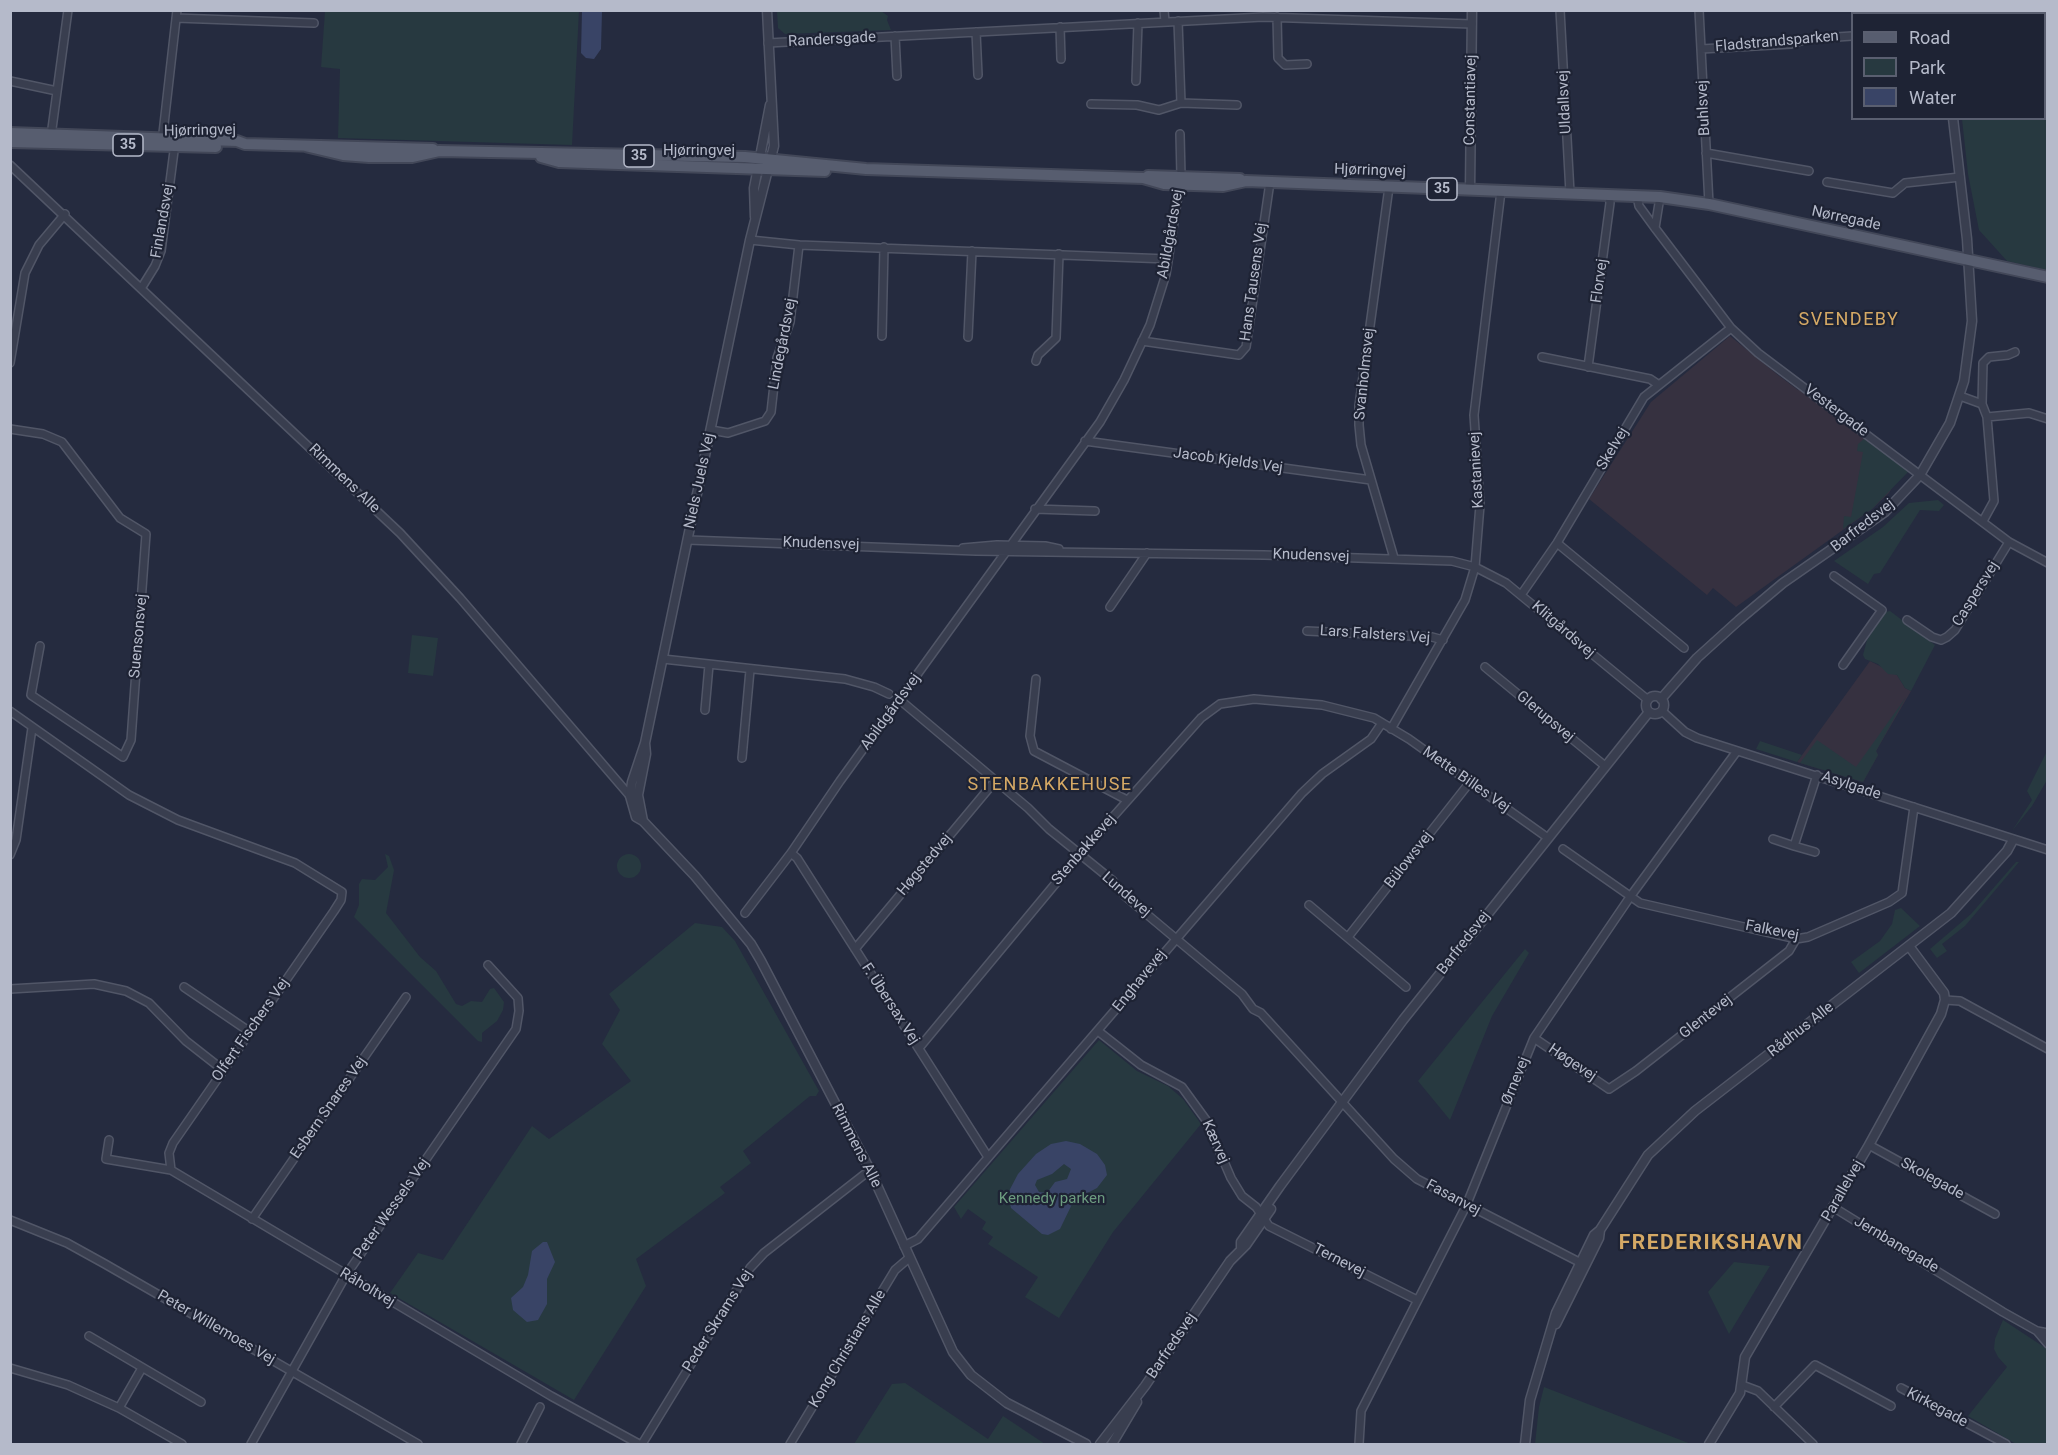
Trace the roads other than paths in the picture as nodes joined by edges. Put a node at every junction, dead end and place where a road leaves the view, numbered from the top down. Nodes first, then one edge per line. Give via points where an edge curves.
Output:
1 (68, 10) edge
2 (767, 10) edge
3 (1164, 10) edge
4 (1472, 10) edge
5 (1560, 10) edge
6 (1699, 10) edge
7 (177, 14) edge
8 (1277, 17) junction
9 (1178, 21) junction
10 (1165, 22) junction
11 (314, 23) dead end
12 (1138, 23) junction
13 (1472, 24) junction
14 (1060, 27) junction
15 (976, 32) junction
16 (896, 36) junction
17 (1851, 36) edge
18 (768, 43) junction
19 (1701, 49) junction
20 (1061, 59) dead end
21 (1307, 64) dead end
22 (978, 75) dead end
23 (897, 76) dead end
24 (10, 81) edge
25 (1136, 81) dead end
26 (57, 91) junction
27 (1181, 103) junction
28 (1091, 104) dead end
29 (1237, 105) dead end
30 (1953, 120) edge
31 (1180, 134) dead end
32 (11, 136) edge
33 (51, 139) junction
34 (162, 143) junction
35 (174, 150) dead end
36 (1706, 153) junction
37 (765, 164) junction
38 (10, 165) edge
39 (1809, 171) dead end
40 (1960, 177) junction
41 (1181, 180) junction
42 (1270, 182) junction
43 (1827, 182) dead end
44 (1389, 187) junction
45 (1470, 190) junction
46 (1501, 191) junction
47 (1570, 194) junction
48 (1609, 195) junction
49 (1637, 196) junction
50 (1660, 197) junction
51 (1709, 204) junction
52 (64, 214) junction
53 (1655, 228) junction
54 (750, 240) junction
55 (799, 245) junction
56 (884, 247) junction
57 (972, 251) junction
58 (1059, 254) junction
59 (1168, 259) junction
60 (1968, 260) junction
61 (2048, 277) edge
62 (142, 287) junction
63 (1731, 328) junction
64 (882, 336) dead end
65 (968, 337) dead end
66 (1142, 341) junction
67 (2015, 352) dead end
68 (1542, 357) dead end
69 (1036, 361) dead end
70 (10, 363) edge
71 (1588, 367) junction
72 (1659, 384) junction
73 (1960, 396) junction
74 (1983, 404) junction
75 (1987, 417) junction
76 (2048, 419) edge
77 (10, 429) edge
78 (711, 430) junction
79 (1085, 441) junction
80 (1920, 475) junction
81 (1371, 480) junction
82 (1035, 509) junction
83 (1095, 511) dead end
84 (1983, 521) junction
85 (688, 540) junction
86 (2009, 542) junction
87 (1557, 543) junction
88 (1008, 549) junction
89 (1147, 553) junction
90 (1394, 558) junction
91 (2048, 562) edge
92 (1474, 567) junction
93 (1834, 576) dead end
94 (1521, 595) junction
95 (1110, 607) dead end
96 (1907, 620) dead end
97 (1307, 631) dead end
98 (1443, 640) junction
99 (40, 646) dead end
100 (1684, 648) dead end
101 (663, 659) junction
102 (709, 665) junction
103 (1844, 665) dead end
104 (1485, 667) dead end
105 (750, 670) junction
106 (1036, 679) dead end
107 (889, 694) dead end
108 (1661, 699) junction
109 (900, 700) junction
110 (1648, 700) junction
111 (705, 710) dead end
112 (10, 711) edge
113 (1662, 711) junction
114 (1649, 712) junction
115 (1382, 723) junction
116 (32, 728) junction
117 (1392, 729) junction
118 (1737, 751) junction
119 (742, 758) dead end
120 (1605, 766) junction
121 (1817, 775) junction
122 (995, 782) junction
123 (1470, 782) junction
124 (634, 796) junction
125 (1127, 800) junction
126 (1914, 807) junction
127 (1548, 838) junction
128 (1773, 839) dead end
129 (2013, 840) junction
130 (1794, 846) junction
131 (1563, 849) dead end
132 (2048, 850) edge
133 (1815, 852) dead end
134 (791, 853) junction
135 (1080, 854) junction
136 (10, 855) edge
137 (1630, 897) junction
138 (1309, 905) dead end
139 (745, 913) dead end
140 (1348, 937) junction
141 (1175, 939) junction
142 (1796, 939) junction
143 (1910, 946) junction
144 (855, 949) junction
145 (488, 965) dead end
146 (184, 987) dead end
147 (1406, 987) dead end
148 (10, 989) edge
149 (406, 997) dead end
150 (1945, 1000) junction
151 (1098, 1031) junction
152 (250, 1032) junction
153 (1534, 1038) junction
154 (919, 1048) junction
155 (2048, 1049) edge
156 (223, 1070) junction
157 (1609, 1089) joint
158 (1342, 1101) junction
159 (109, 1140) dead end
160 (1869, 1145) junction
161 (988, 1157) junction
162 (171, 1170) junction
163 (870, 1170) junction
164 (1466, 1206) junction
165 (1833, 1207) junction
166 (1995, 1214) dead end
167 (1262, 1216) junction
168 (252, 1219) junction
169 (10, 1220) edge
170 (904, 1246) junction
171 (909, 1258) junction
172 (1582, 1264) junction
173 (346, 1275) junction
174 (1417, 1300) junction
175 (2037, 1331) junction
176 (2048, 1333) edge
177 (89, 1336) dead end
178 (2048, 1344) edge
179 (10, 1368) edge
180 (142, 1368) junction
181 (291, 1371) junction
182 (1742, 1385) junction
183 (1145, 1386) junction
184 (1901, 1388) dead end
185 (201, 1402) dead end
186 (1891, 1406) dead end
187 (540, 1407) dead end
188 (1774, 1407) junction
189 (119, 1408) junction
190 (182, 1444) edge
191 (251, 1444) edge
192 (418, 1444) edge
193 (520, 1444) edge
194 (640, 1444) edge
195 (790, 1444) edge
196 (1086, 1444) edge
197 (1100, 1444) edge
198 (1112, 1444) edge
199 (1359, 1444) edge
200 (1526, 1444) edge
201 (1709, 1444) edge
202 (1813, 1444) edge
203 (2006, 1444) edge

1 - 26 street
2 - 18 street, Niels Juels Vej
3 - 10 street
4 - 13 street, Constantiavej
5 - 47 street, Uldallsvej
6 - 19 street, Buhlsvej
7 - 11 street
7 - 34 street
8 - 9 street, Randersgade
8 - 13 street, Randersgade
8 - 21 street via 1278,58 1285,65
9 - 10 street, Randersgade
9 - 27 street
10 - 12 street, Randersgade
12 - 14 street, Randersgade
12 - 25 street
13 - 45 street, Constantiavej
14 - 15 street, Randersgade
14 - 20 street
15 - 16 street, Randersgade
15 - 22 street
16 - 18 street, Randersgade
16 - 23 street, Randersgade
17 - 19 street, Fladstrandsparken
18 - 37 street, Niels Juels Vej via 774,146
19 - 36 street, Buhlsvej
24 - 26 street
26 - 33 street
27 - 28 street via 1159,110 1137,105
27 - 29 street
30 - 40 street, Barfredsvej
31 - 41 street
32 - 33 main road, Hjørringvej / 35
33 - 34 main road, Hjørringvej / 35
34 - 37 main road, Hjørringvej / 35 via 237,141 305,146 369,157 412,158 439,151 532,154 560,162
35 - 62 street, Finlandsvej via 160,251
36 - 39 street
36 - 51 street, Buhlsvej
37 - 41 main road, Hjørringvej / 35
37 - 54 street, Niels Juels Vej
38 - 52 street, Rimmens Alle
40 - 43 street via 1905,183 1893,193
40 - 60 street, Barfredsvej
41 - 42 main road, Hjørringvej / 35 via 1222,186
41 - 59 street, Abildgårdsvej
42 - 44 main road, Hjørringvej / 35
42 - 66 street, Hans Tausens Vej via 1246,347 1239,355
44 - 45 main road, Hjørringvej / 35
44 - 81 street, Svanholmsvej via 1359,406 1361,446
45 - 46 main road, Hjørringvej / 35
46 - 47 main road, Hjørringvej / 35
46 - 92 street, Kastanievej via 1474,414 1479,505
47 - 48 main road, Hjørringvej / 35
48 - 49 main road, Hjørringvej / 35
48 - 71 street, Florvej
49 - 50 main road, Nørregade / 35
49 - 53 street, Vestergade via 1639,206
50 - 51 main road, Nørregade / 35
50 - 53 street
51 - 60 main road, Nørregade / 35
52 - 62 street, Rimmens Alle
52 - 70 street via 39,245 25,273
53 - 63 street, Vestergade
54 - 55 street
54 - 78 street, Niels Juels Vej
55 - 56 street
55 - 78 street, Lindegårdsvej via 790,322 777,358 771,412 765,421 742,429 728,433
56 - 57 street
56 - 64 street
57 - 58 street
57 - 65 street
58 - 59 street
58 - 69 street via 1056,338
59 - 66 street, Abildgårdsvej
60 - 61 main road, Nørregade / 35
60 - 73 street, Barfredsvej via 1971,339
62 - 124 street, Rimmens Alle via 400,533
63 - 72 street, Skelvej
63 - 80 street, Vestergade via 1758,353
66 - 79 street, Abildgårdsvej via 1105,414
67 - 74 street via 1984,360
68 - 71 street
71 - 72 street
72 - 87 street, Skelvej via 1644,397
73 - 74 street
73 - 80 street, Barfredsvej via 1950,423
74 - 75 street
75 - 76 street via 2029,413
75 - 84 street via 1994,501
77 - 99 street, Suensonsvej via 43,434 62,442 120,518 146,534 131,740 123,757 31,695
78 - 85 street, Niels Juels Vej
79 - 81 street, Jacob Kjelds Vej
79 - 82 street, Abildgårdsvej
80 - 84 street, Vestergade
80 - 108 street, Barfredsvej via 1885,512 1783,583 1739,620 1697,658
81 - 90 street, Svanholmsvej
82 - 83 street
82 - 88 street, Abildgårdsvej
84 - 86 street, Vestergade
85 - 88 street, Knudensvej
85 - 101 street, Niels Juels Vej
86 - 91 street, Vestergade
86 - 96 street, Caspersvej via 1947,638 1932,637
87 - 94 street, Skelvej
87 - 100 street
88 - 89 street, Knudensvej via 1046,546 1068,551
88 - 109 street, Abildgårdsvej
89 - 90 street, Knudensvej
89 - 95 street
90 - 92 street, Knudensvej via 1435,559
92 - 94 street, Klitgårdsvej via 1495,576
92 - 98 street, Kastanievej via 1465,600
93 - 103 street via 1882,610
94 - 110 street, Klitgårdsvej
97 - 98 street, Lars Falsters Vej
98 - 117 street, Kastanievej
101 - 102 street
101 - 124 street, Niels Juels Vej via 646,754
102 - 105 street
102 - 111 street
104 - 120 street, Glerupsvej
105 - 107 street via 845,679
105 - 119 street
106 - 125 street via 1030,736 1034,751
108 - 110 street via 1656,696
108 - 113 street
109 - 122 street, Lundevej
109 - 134 street, Abildgårdsvej
110 - 114 street
112 - 116 street
113 - 114 street
113 - 118 street, Asylgade via 1685,732
114 - 120 street, Barfredsvej
115 - 117 street, Mette Billes Vej
115 - 125 street, Stenbakkevej via 1363,714 1322,705 1254,699 1229,701 1201,718
115 - 141 street, Enghavevej via 1371,739 1302,793
116 - 136 street via 16,840
116 - 152 street, Olfert Fischers Vej via 129,795 178,820 295,863 342,892 337,908
117 - 123 street, Mette Billes Vej
118 - 121 street, Asylgade
118 - 137 street, Ørnevej
120 - 127 street, Barfredsvej
121 - 126 street, Asylgade
121 - 130 street
122 - 135 street, Lundevej
122 - 144 street, Høgstedvej
123 - 127 street, Mette Billes Vej
123 - 140 street, Bülowsvej
124 - 163 street, Rimmens Alle via 643,820 751,944
125 - 135 street, Stenbakkevej
126 - 129 street, Asylgade
126 - 142 street, Falkevej via 1902,893 1889,902
127 - 158 street, Barfredsvej
128 - 130 street
129 - 132 street, Asylgade
129 - 143 street, Rådhus Alle via 1970,894
130 - 133 street
131 - 137 street, Falkevej
134 - 139 street, Abildgårdsvej
134 - 144 street, F. Übersax Vej
135 - 141 street, Lundevej
135 - 154 street, Stenbakkevej
137 - 142 street, Falkevej via 1640,903
137 - 153 street, Ørnevej
138 - 140 street
140 - 147 street
141 - 151 street, Enghavevej
141 - 158 street, Lundevej via 1242,993
142 - 157 street, Glentevej via 1789,951
143 - 150 street via 1941,987
143 - 172 street, Rådhus Alle via 1671,1130 1632,1176 1594,1235
144 - 154 street, F. Übersax Vej
145 - 173 street, Peter Wessels Vej via 518,998 518,1023
146 - 152 street
148 - 156 street via 94,984 126,991 149,1003 186,1041
149 - 168 street, Esbern Snares Vej
150 - 155 street via 1960,1001
150 - 160 street, Parallelvej
151 - 161 street, Enghavevej
151 - 167 street, Kærvej via 1141,1065 1182,1087 1206,1120 1242,1196
152 - 156 street, Olfert Fischers Vej
153 - 157 street, Høgevej
153 - 164 street, Ørnevej
154 - 161 street, F. Übersax Vej
156 - 162 street, Olfert Fischers Vej via 173,1143 169,1153
158 - 164 street, Fasanvej via 1394,1159
158 - 167 street, Barfredsvej
159 - 162 street, Råholtvej via 106,1158
160 - 165 street, Parallelvej
160 - 166 street, Skolegade
161 - 170 street, Enghavevej via 918,1239
162 - 168 street, Råholtvej
163 - 170 street, Rimmens Alle
163 - 194 street, Peder Skrams Vej via 750,1268
164 - 172 street, Fasanvej
164 - 174 street, Ørnevej
165 - 175 street, Jernbanegade
165 - 182 street, Parallelvej via 1744,1357
167 - 174 street, Ternevej via 1269,1226
167 - 183 street, Barfredsvej via 1246,1245
168 - 173 street, Råholtvej
169 - 181 street, Peter Willemoes Vej via 67,1243
170 - 171 street, Rimmens Alle
171 - 195 street, Kong Christians Alle via 895,1270
171 - 196 street, Rimmens Alle via 953,1352 971,1375 1007,1403
172 - 200 street, Rådhus Alle via 1556,1313 1530,1400
173 - 181 street, Peter Wessels Vej
173 - 194 street, Råholtvej
174 - 199 street, Ørnevej via 1361,1411
175 - 176 street
175 - 178 street
177 - 180 street
179 - 189 street via 68,1385
180 - 185 street
180 - 189 street
181 - 191 street, Peter Wessels Vej
181 - 192 street, Peter Willemoes Vej
182 - 188 street via 1758,1391
182 - 201 street, Parallelvej
183 - 197 street, Barfredsvej
183 - 198 street, Barfredsvej
184 - 203 street, Kirkegade
186 - 188 street via 1815,1365
187 - 193 street
188 - 202 street
189 - 190 street

